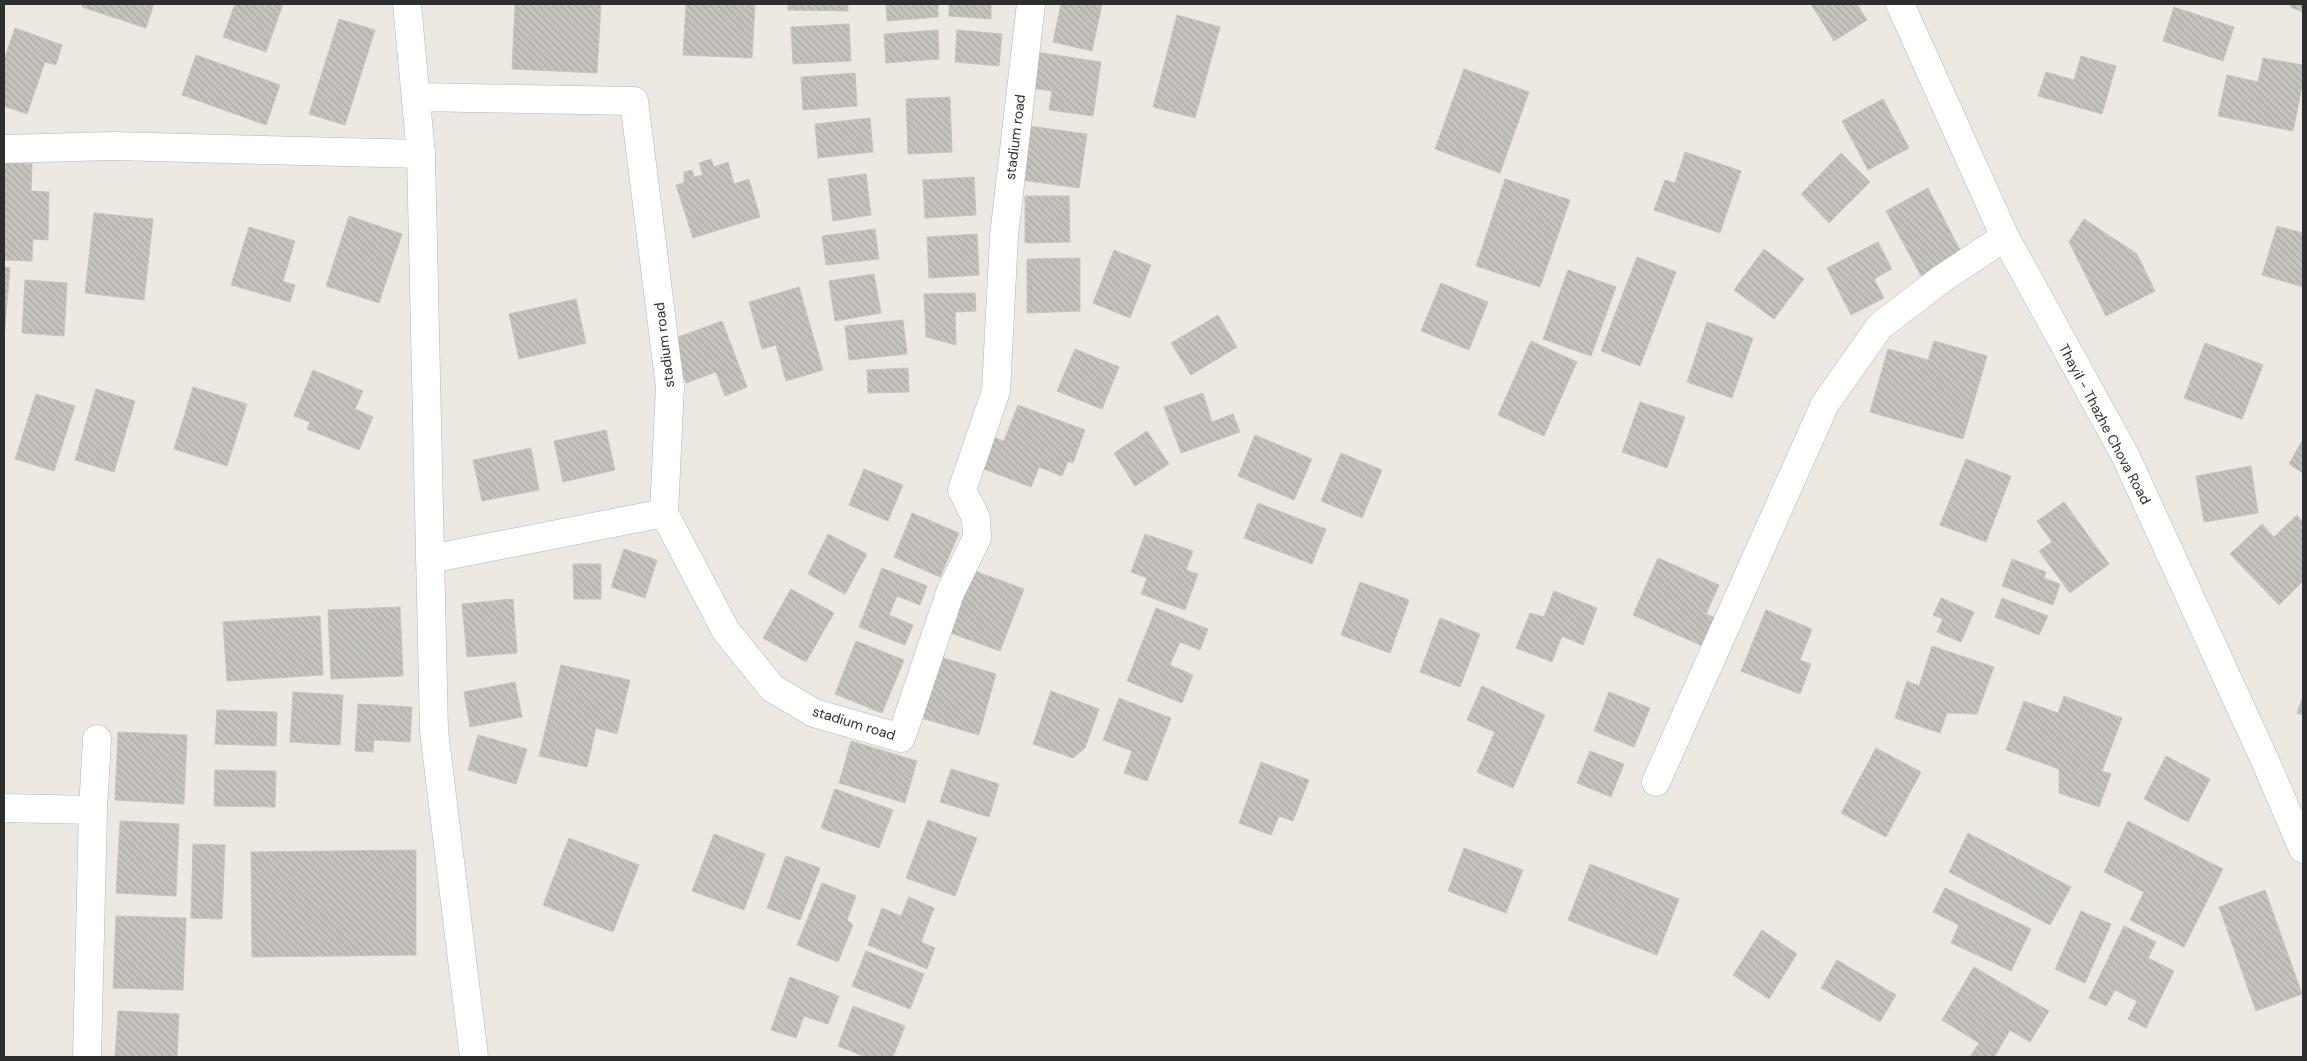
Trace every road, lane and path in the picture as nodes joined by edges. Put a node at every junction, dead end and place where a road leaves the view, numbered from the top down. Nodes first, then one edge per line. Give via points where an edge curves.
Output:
1 (407, 4) edge
2 (1031, 4) edge
3 (1900, 4) edge
4 (416, 97) junction
5 (4, 149) edge
6 (422, 154) junction
7 (2004, 237) junction
8 (664, 513) junction
9 (430, 559) junction
10 (97, 738) dead end
11 (1656, 782) dead end
12 (4, 808) edge
13 (93, 810) junction
14 (2303, 849) edge
15 (87, 1057) edge
16 (474, 1057) edge

1 - 4 street
2 - 8 street, stadium road via 1004,236 996,391 962,490 976,518 977,538 950,593 902,738 814,713 772,688 726,631
3 - 7 street, Thayil - Thazhe Chova Road
4 - 6 street
4 - 8 street, stadium road via 634,100 670,387
5 - 6 street via 113,146
6 - 9 street
7 - 11 street via 1880,326 1825,404
7 - 14 street, Thayil - Thazhe Chova Road via 2125,455
8 - 9 street
9 - 16 street via 434,732
10 - 13 street
12 - 13 street
13 - 15 street

